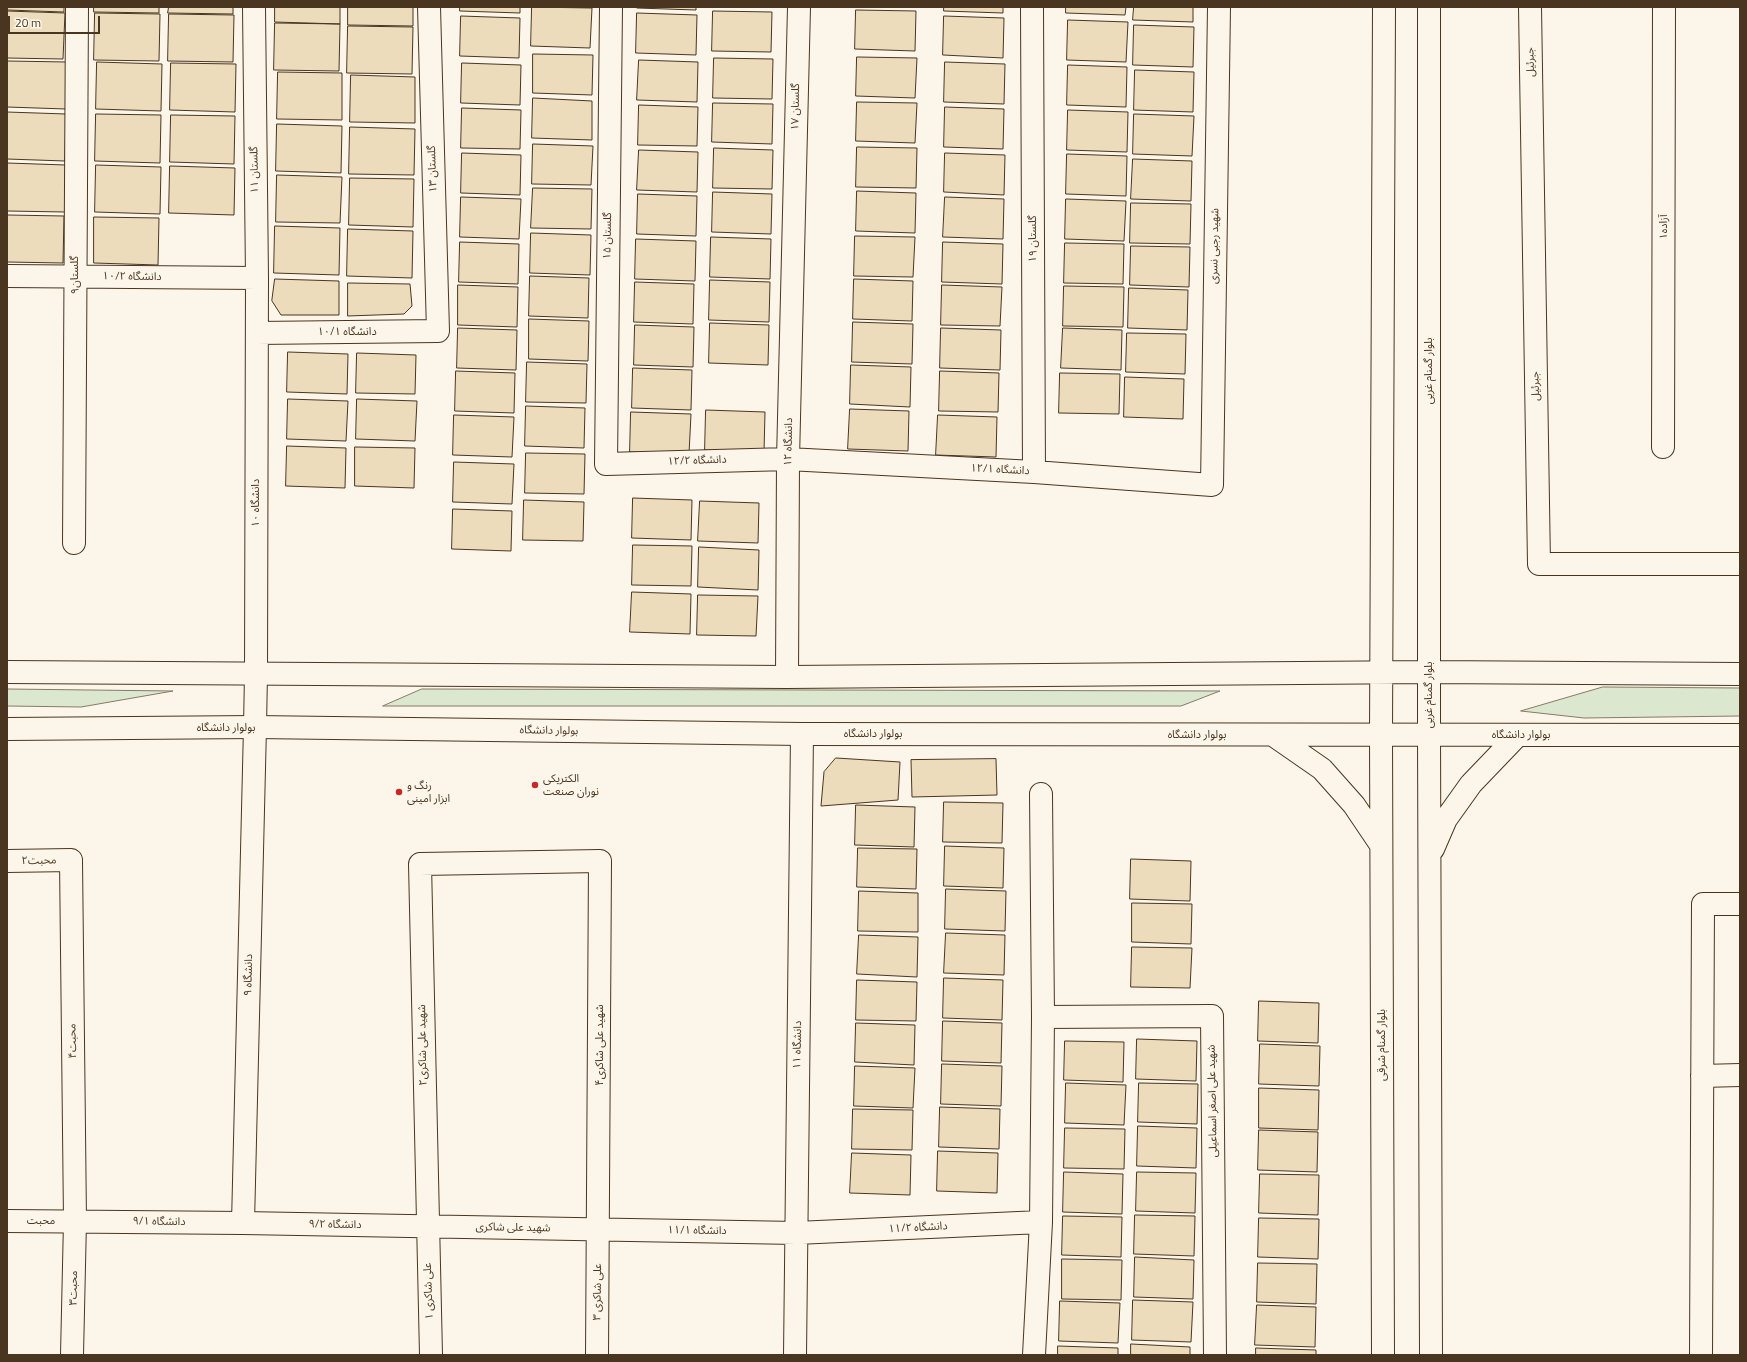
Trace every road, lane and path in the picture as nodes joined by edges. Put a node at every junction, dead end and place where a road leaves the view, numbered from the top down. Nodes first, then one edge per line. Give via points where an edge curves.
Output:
1 (76, 7) edge
2 (254, 7) edge
3 (429, 7) edge
4 (611, 7) edge
5 (799, 7) edge
6 (1032, 7) edge
7 (1218, 7) edge
8 (1384, 7) edge
9 (1430, 7) edge
10 (1530, 7) edge
11 (1664, 7) edge
12 (794, 206) joint
13 (7, 276) edge
14 (75, 276) junction
15 (256, 278) junction
16 (438, 331) joint
17 (256, 333) junction
18 (1663, 447) dead end
19 (788, 459) junction
20 (606, 464) joint
21 (1034, 472) junction
22 (1212, 485) joint
23 (74, 544) dead end
24 (1740, 564) edge
25 (7, 672) edge
26 (1382, 672) junction
27 (1429, 672) junction
28 (256, 673) junction
29 (1740, 674) edge
30 (787, 677) junction
31 (255, 727) junction
32 (7, 729) edge
33 (802, 734) junction
34 (1274, 735) junction
35 (1381, 735) junction
36 (1429, 735) junction
37 (1518, 735) junction
38 (1740, 735) edge
39 (1042, 794) dead end
40 (1381, 845) junction
41 (1430, 858) junction
42 (71, 860) joint
43 (7, 861) edge
44 (420, 864) joint
45 (1740, 904) edge
46 (1042, 1017) junction
47 (1740, 1075) edge
48 (1702, 1076) junction
49 (7, 1221) edge
50 (75, 1221) junction
51 (1041, 1222) junction
52 (243, 1223) junction
53 (427, 1226) junction
54 (599, 1230) junction
55 (796, 1233) junction
56 (72, 1355) edge
57 (431, 1355) edge
58 (597, 1355) edge
59 (795, 1355) edge
60 (1034, 1355) edge
61 (1215, 1355) edge
62 (1382, 1355) edge
63 (1431, 1355) edge
64 (1701, 1355) edge

1 - 14 street, گلستان۹
2 - 15 street, گلستان ۱۱
3 - 16 street, گلستان ۱۳
4 - 20 street, گلستان ۱۵
5 - 12 street, گلستان ۱۷
6 - 21 street, گلستان ۱۹
7 - 22 street, شهید رجبی نسری
8 - 26 street
9 - 27 street, بلوار گمنام غربی
10 - 24 street, جبرئیل via 1539,564
11 - 18 street, آزاده۱
12 - 19 street, دانشگاه ۱۲
13 - 14 street, دانشگاه ۱۰/۲
14 - 15 street, دانشگاه ۱۰/۲
14 - 23 street, گلستان۹
15 - 17 street, گلستان ۱۱
16 - 17 street, دانشگاه ۱۰/۱
17 - 28 street, دانشگاه ۱۰
19 - 20 street, دانشگاه ۱۲/۲
19 - 21 street, دانشگاه ۱۲/۱
19 - 30 street, دانشگاه ۱۲
21 - 22 street, دانشگاه ۱۲/۱
25 - 28 street
26 - 27 street
26 - 30 street
26 - 35 street
27 - 29 street
27 - 36 street, بلوار گمنام غربی
28 - 30 street
28 - 31 street, دانشگاه ۱۰
31 - 32 street, بولوار دانشگاه
31 - 33 street, بولوار دانشگاه
31 - 52 street, دانشگاه ۹
33 - 34 street, بولوار دانشگاه
33 - 55 street, دانشگاه ۱۱
34 - 35 street, بولوار دانشگاه
34 - 40 street via 1322,769 1354,806
35 - 36 street, بولوار دانشگاه
35 - 40 street, بلوار گمنام شرقی
36 - 37 street, بولوار دانشگاه
36 - 41 street
37 - 38 street, بولوار دانشگاه
37 - 41 street via 1471,784 1458,802 1446,819
39 - 46 street
40 - 62 street, بلوار گمنام شرقی
41 - 63 street
42 - 43 street, محبت۲
42 - 50 street, محبت۴
44 - 53 street, شهید علی شاکری۲
44 - 54 street, شهید علی شاکری۴ via 600,861
45 - 48 street via 1703,904
46 - 51 street
46 - 61 street, شهید علی اصغر اسماعیلی via 1212,1016
47 - 48 street
48 - 64 street
49 - 50 street, محبت
50 - 52 street, دانشگاه ۹/۱
50 - 56 street, محبت۳
51 - 55 street, دانشگاه ۱۱/۲
51 - 60 street
52 - 53 street, دانشگاه ۹/۲
53 - 54 street, شهید علی شاکری
53 - 57 street, علی شاکری ۱
54 - 55 street, دانشگاه ۱۱/۱
54 - 58 street, علی شاکری ۳
55 - 59 street, دانشگاه ۱۱

